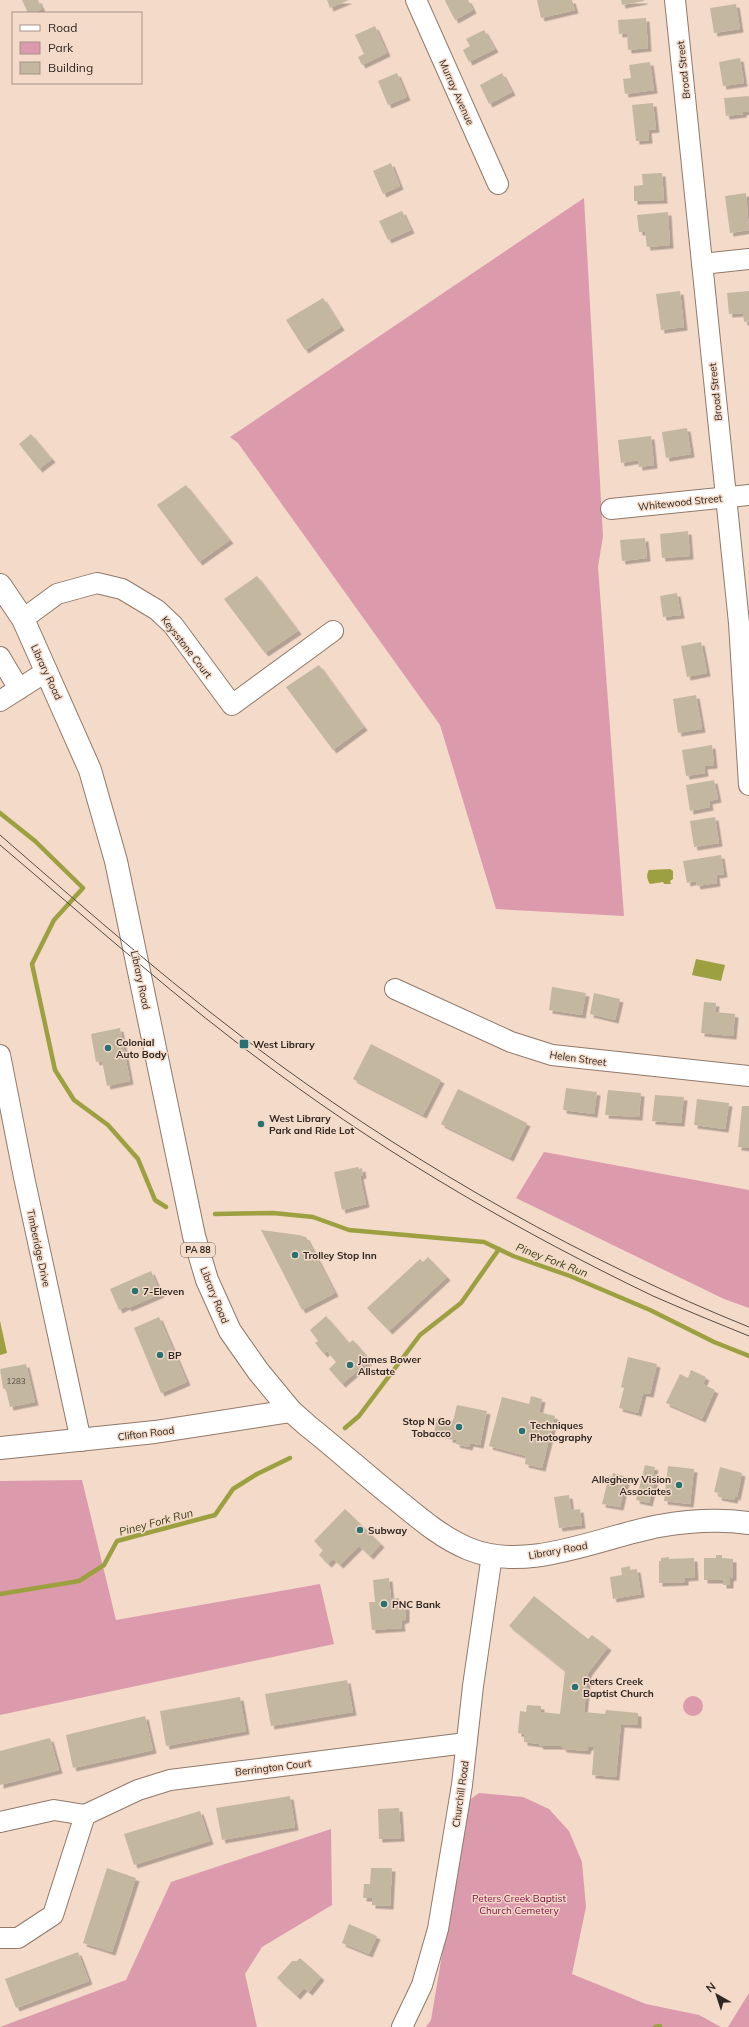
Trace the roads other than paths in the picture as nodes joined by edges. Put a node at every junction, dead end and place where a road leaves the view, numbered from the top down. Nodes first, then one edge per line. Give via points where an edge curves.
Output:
1 (416, 0) edge
2 (675, 0) edge
3 (498, 184) dead end
4 (749, 259) edge
5 (702, 264) junction
6 (749, 495) edge
7 (726, 498) junction
8 (611, 509) dead end
9 (0, 586) edge
10 (23, 619) junction
11 (333, 631) dead end
12 (0, 657) edge
13 (47, 671) junction
14 (19, 689) junction
15 (0, 701) edge
16 (748, 751) edge
17 (749, 785) edge
18 (395, 990) dead end
19 (0, 1055) edge
20 (749, 1076) edge
21 (292, 1411) junction
22 (81, 1441) junction
23 (0, 1448) edge
24 (749, 1523) edge
25 (492, 1555) junction
26 (466, 1743) junction
27 (86, 1815) junction
28 (0, 1822) edge
29 (0, 1938) edge
30 (402, 2027) edge

1 - 3 street, Murray Avenue
2 - 5 street, Broad Street
4 - 5 street
5 - 7 street, Broad Street
6 - 7 street, Whitewood Street
7 - 8 street, Whitewood Street
7 - 16 street, Broad Street via 739,622
9 - 10 main road, Library Road / PA 88
10 - 11 street, Keysstone Court via 57,594 97,583 122,589 157,610 173,625 232,705
10 - 13 main road, Library Road / PA 88
12 - 14 street
13 - 14 street
13 - 21 main road, Library Road / PA 88 via 90,770 116,861 185,1199 207,1280 230,1331 258,1371
14 - 15 street
16 - 17 street, Broad Street
18 - 20 street, Helen Street via 511,1042 552,1055
19 - 22 street, Timberidge Drive
21 - 22 main road, Clifton Road
21 - 25 main road, Library Road / PA 88 via 418,1517 470,1550
22 - 23 main road, Clifton Road
24 - 25 main road, Library Road / PA 88 via 695,1522 658,1526 553,1553
25 - 26 street, Churchill Road
26 - 27 street, Berrington Court via 170,1780 138,1790
26 - 30 street, Churchill Road via 462,1785 438,1929 422,1986
27 - 28 street via 54,1810
27 - 29 street via 53,1915 18,1938

